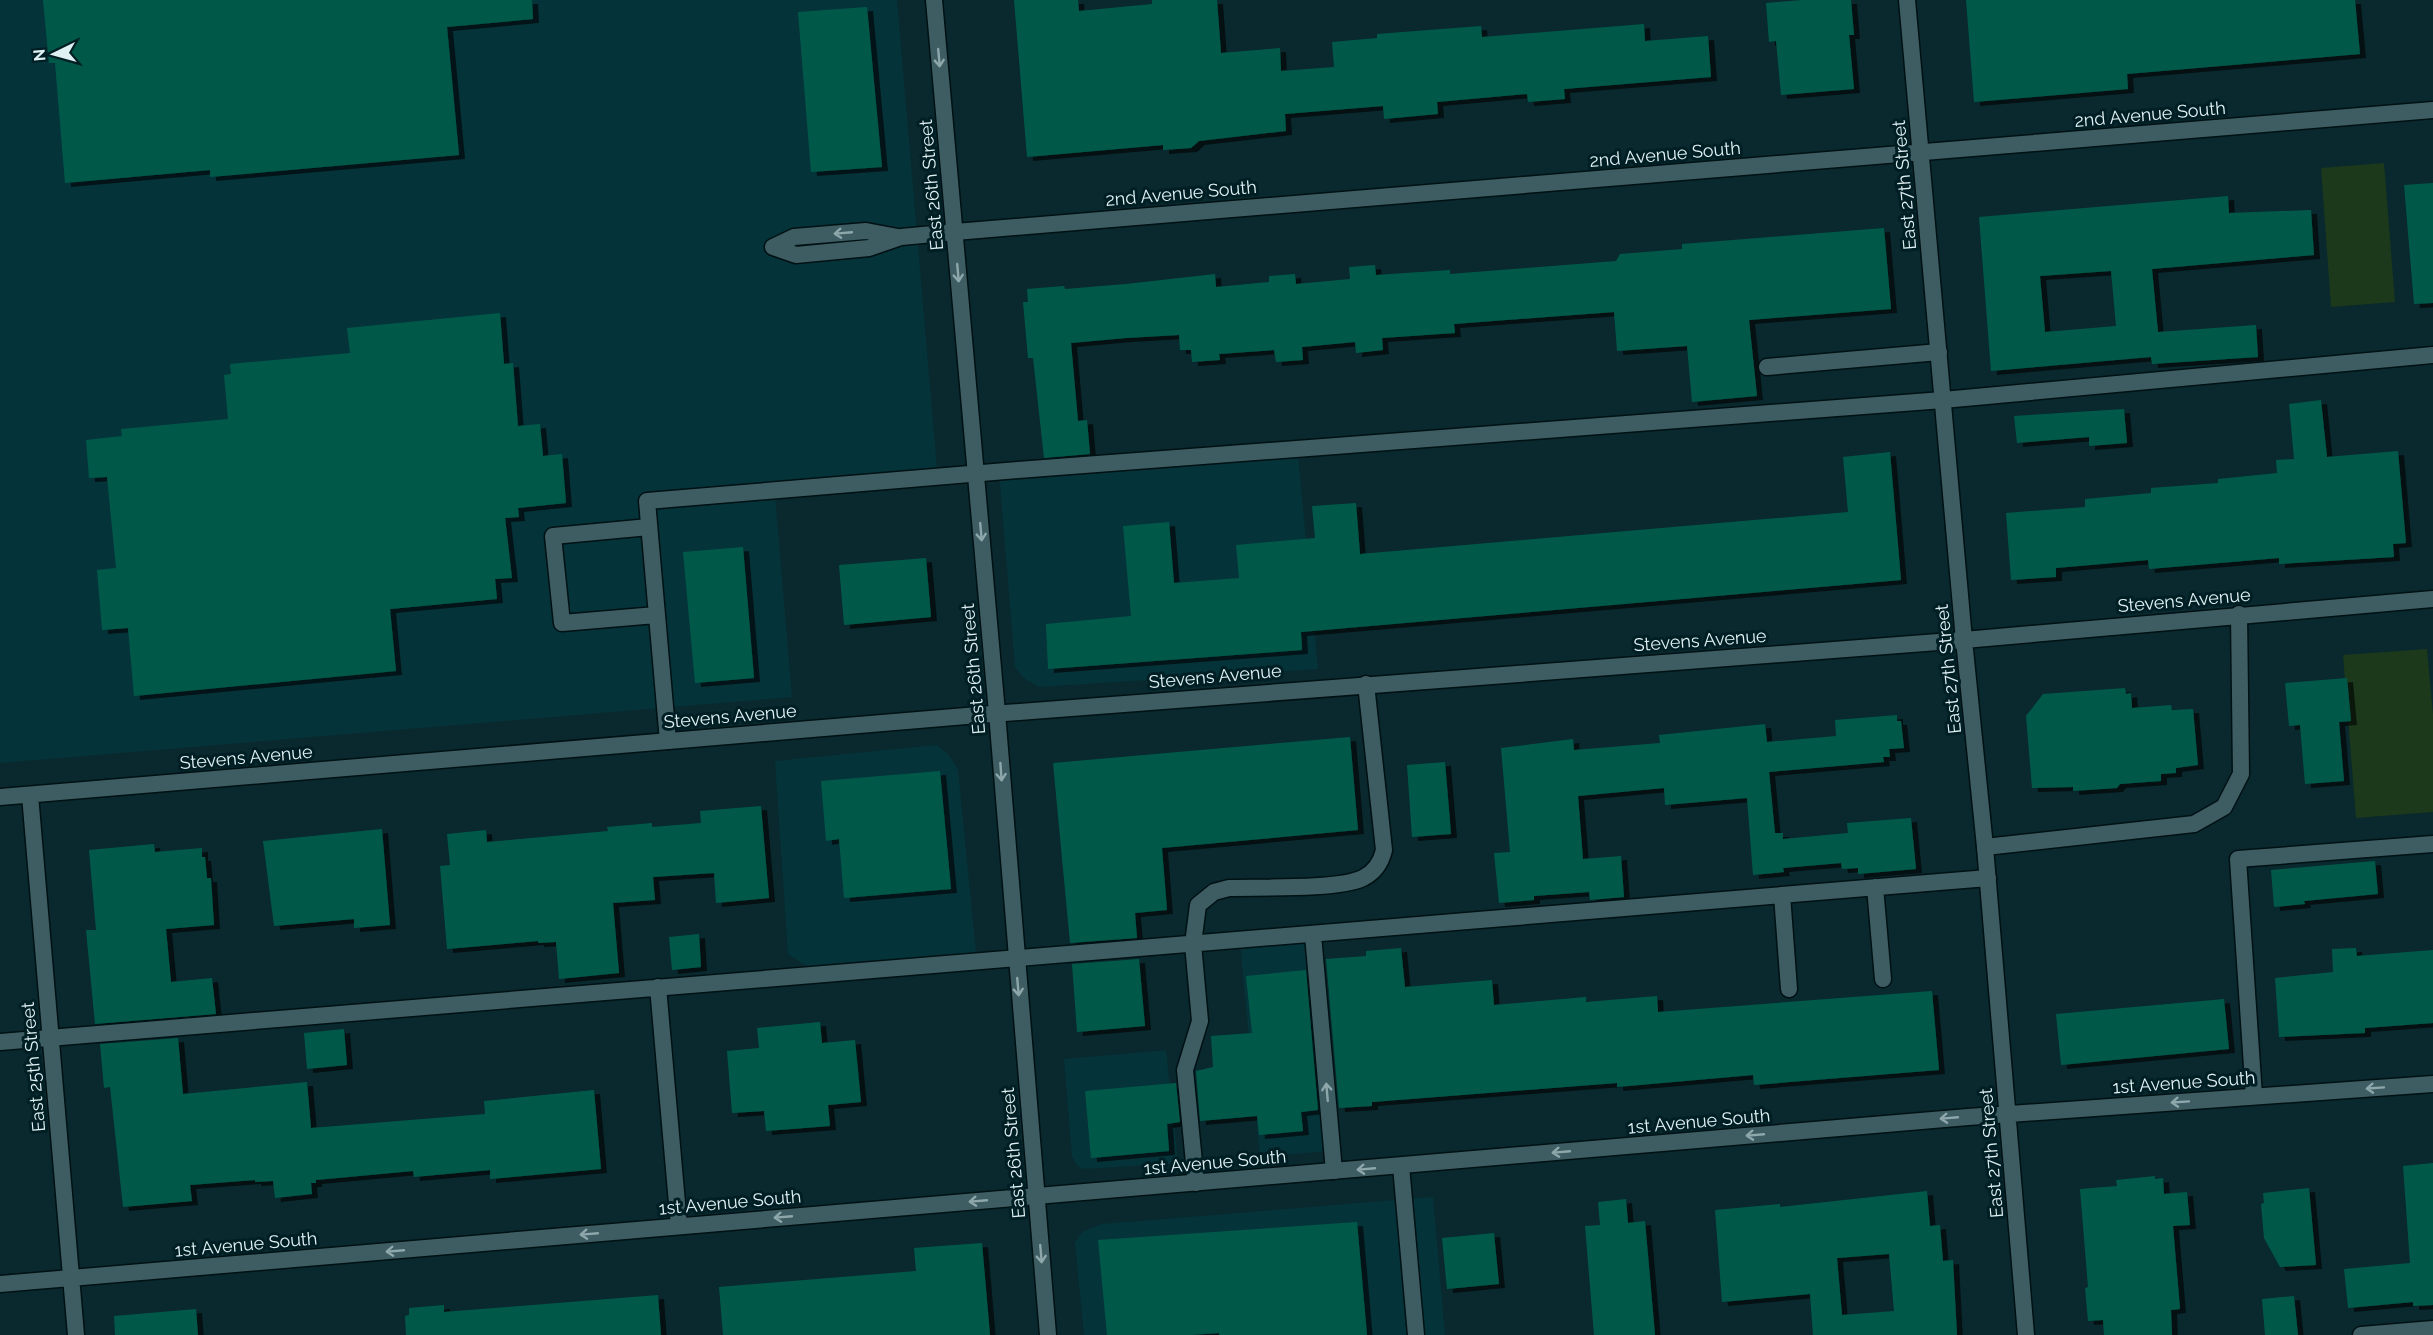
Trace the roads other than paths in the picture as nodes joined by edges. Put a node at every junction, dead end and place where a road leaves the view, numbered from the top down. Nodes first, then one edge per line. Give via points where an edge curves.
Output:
1 (934, 0) edge
2 (1907, 0) edge
3 (2433, 110) edge
4 (1921, 153) junction
5 (955, 232) junction
6 (901, 237) junction
7 (1939, 352) junction
8 (2433, 355) edge
9 (1767, 368) dead end
10 (1943, 400) junction
11 (975, 474) junction
12 (649, 527) junction
13 (2433, 599) edge
14 (2239, 614) junction
15 (657, 615) junction
16 (1964, 640) junction
17 (1366, 684) junction
18 (997, 713) junction
19 (668, 741) junction
20 (30, 795) junction
21 (0, 797) edge
22 (2433, 844) edge
23 (1985, 847) junction
24 (1988, 878) junction
25 (1875, 887) junction
26 (1782, 895) junction
27 (1313, 935) junction
28 (1193, 944) junction
29 (1016, 958) junction
30 (1883, 979) dead end
31 (658, 987) junction
32 (1789, 989) dead end
33 (50, 1039) junction
34 (0, 1042) edge
35 (2433, 1084) edge
36 (2254, 1096) junction
37 (2008, 1114) junction
38 (1401, 1166) junction
39 (1334, 1172) junction
40 (1196, 1183) junction
41 (1036, 1196) junction
42 (679, 1226) junction
43 (71, 1278) junction
44 (0, 1284) edge
45 (2433, 1329) edge
46 (76, 1335) edge
47 (1048, 1335) edge
48 (1416, 1335) edge
49 (2026, 1335) edge
50 (2361, 1335) edge

1 -> 5 street, East 26th Street
2 - 4 street, East 27th Street
3 - 4 street, 2nd Avenue South
4 - 5 street, 2nd Avenue South
4 - 7 street, East 27th Street
5 - 6 street, 2nd Avenue South
5 -> 11 street, East 26th Street
6 -> 6 street, 2nd Avenue South via 866,231 794,237 773,247 796,255 869,248
7 - 9 street
7 - 10 street, East 27th Street
8 - 10 street
10 - 11 street
10 - 16 street, East 27th Street
11 - 12 street via 646,501
11 -> 18 street, East 26th Street
12 - 15 street
12 - 15 street via 553,536 562,623
13 - 14 street, Stevens Avenue
14 - 16 street, Stevens Avenue
14 - 23 street via 2241,774 2224,807 2194,824
15 - 19 street
16 - 17 street, Stevens Avenue
16 - 23 street, East 27th Street
17 - 18 street, Stevens Avenue
17 - 28 street via 1382,861 1363,878 1341,884 1229,888 1214,892 1198,904
18 - 19 street, Stevens Avenue
18 -> 29 street, East 26th Street
19 - 20 street, Stevens Avenue
20 - 21 street, Stevens Avenue
20 - 33 street, East 25th Street
22 - 36 street via 2238,859
23 - 24 street, East 27th Street
24 - 25 street
24 - 37 street, East 27th Street
25 - 26 street
25 - 30 street
26 - 27 street
26 - 32 street
27 - 28 street
39 -> 27 street
28 - 29 street
28 - 40 street via 1200,1021 1185,1070
29 - 31 street
29 -> 41 street, East 26th Street
31 - 33 street
31 - 42 street
33 - 34 street
33 - 43 street, East 25th Street
35 -> 36 street, 1st Avenue South
36 -> 37 street, 1st Avenue South
37 -> 38 street, 1st Avenue South
37 - 49 street, East 27th Street
38 -> 39 street, 1st Avenue South
38 - 48 street
39 - 40 street, 1st Avenue South
40 - 41 street, 1st Avenue South
41 -> 42 street, 1st Avenue South
41 -> 47 street, East 26th Street
42 -> 43 street, 1st Avenue South
43 - 44 street, 1st Avenue South
43 - 46 street, East 25th Street
45 - 50 street

